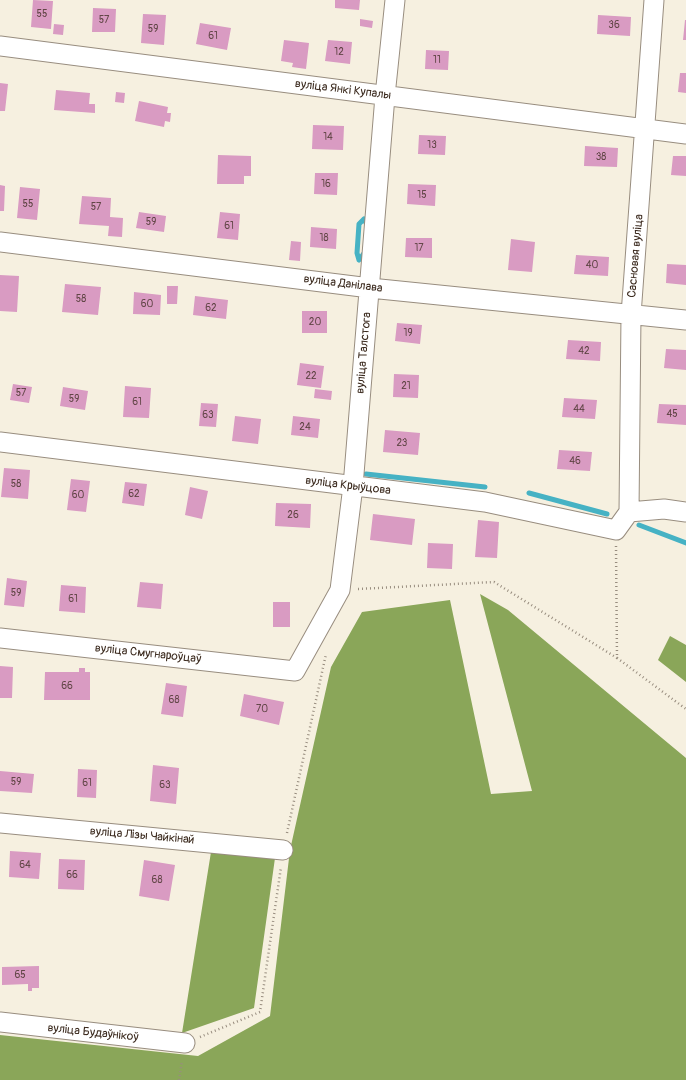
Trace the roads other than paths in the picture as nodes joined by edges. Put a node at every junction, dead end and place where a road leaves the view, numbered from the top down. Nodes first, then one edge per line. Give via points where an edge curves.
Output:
1 (395, 0) edge
2 (654, 0) edge
3 (0, 46) edge
4 (385, 96) junction
5 (646, 130) junction
6 (686, 134) edge
7 (0, 242) edge
8 (370, 288) junction
9 (631, 315) junction
10 (686, 320) edge
11 (0, 442) edge
12 (353, 486) junction
13 (629, 512) junction
14 (686, 512) edge
15 (0, 638) edge
16 (295, 671) joint
17 (0, 823) edge
18 (283, 850) dead end
19 (0, 1022) edge
20 (185, 1043) dead end

1 - 4 street, вуліца Талстога
2 - 5 street, Сасновая вуліца
3 - 4 street, вуліца Янкі Купалы
4 - 5 street, вуліца Янкі Купалы
4 - 8 street, вуліца Талстога
5 - 6 street, вуліца Янкі Купалы
5 - 9 street, Сасновая вуліца
7 - 8 street, вуліца Данілава
8 - 9 street, вуліца Данілава
8 - 12 street, вуліца Талстога
9 - 10 street, вуліца Данілава
9 - 13 street, Сасновая вуліца
11 - 12 street, вуліца Крыўцова
12 - 13 street, вуліца Крыўцова via 485,502 616,530
12 - 16 street, вуліца Талстога via 340,590
13 - 14 street via 664,509
15 - 16 street, вуліца Смугнароўцаў
17 - 18 street, вуліца Лізы Чайкінай
19 - 20 street, вуліца Будаўнікоў

